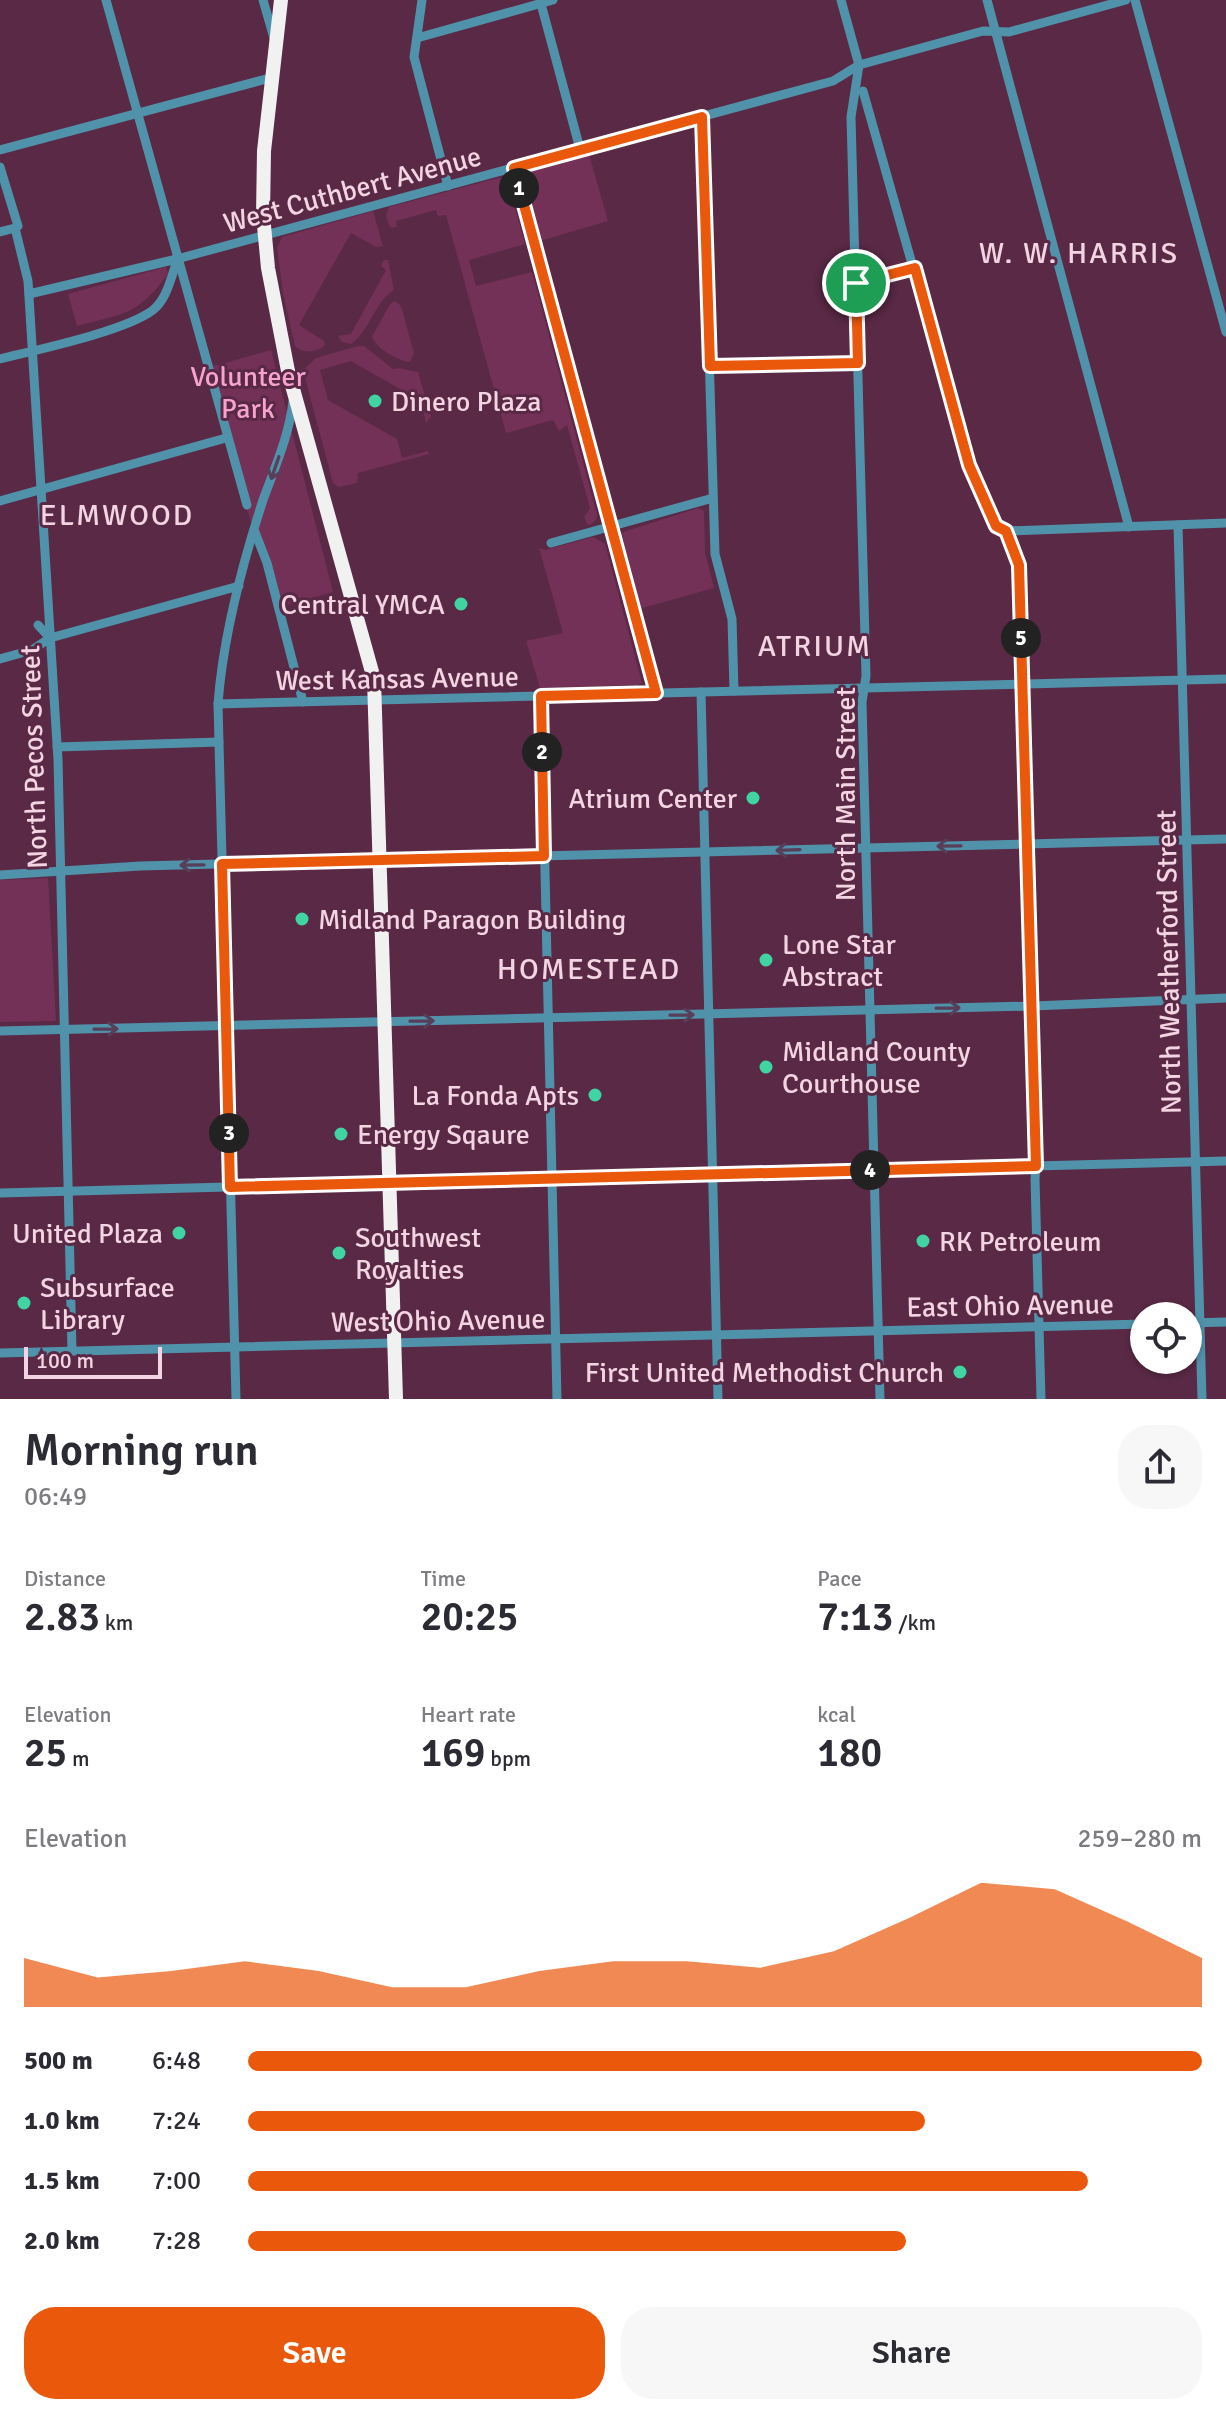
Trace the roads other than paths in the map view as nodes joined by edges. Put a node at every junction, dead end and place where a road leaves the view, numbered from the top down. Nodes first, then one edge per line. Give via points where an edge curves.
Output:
1 (106, 0) edge
2 (263, 0) edge
3 (281, 0) edge
4 (422, 0) edge
5 (553, 0) edge
6 (841, 0) edge
7 (987, 0) edge
8 (1126, 0) edge
9 (1135, 0) edge
10 (540, 2) edge
11 (996, 31) junction
12 (417, 38) junction
13 (274, 42) junction
14 (859, 65) junction
15 (270, 78) junction
16 (863, 91) dead end
17 (137, 113) junction
18 (702, 117) junction
19 (580, 149) junction
20 (0, 150) edge
21 (0, 167) edge
22 (514, 168) junction
23 (448, 186) junction
24 (15, 228) junction
25 (0, 232) edge
26 (264, 235) junction
27 (177, 259) junction
28 (915, 268) junction
29 (856, 283) junction
30 (29, 294) junction
31 (1226, 332) edge
32 (32, 350) junction
33 (0, 359) edge
34 (858, 363) junction
35 (710, 366) junction
36 (294, 393) junction
37 (226, 438) junction
38 (41, 490) junction
39 (713, 498) junction
40 (0, 501) edge
41 (247, 505) dead end
42 (1226, 523) edge
43 (1178, 525) junction
44 (611, 526) junction
45 (1129, 527) junction
46 (254, 531) junction
47 (1006, 531) junction
48 (551, 543) dead end
49 (239, 586) junction
50 (38, 625) dead end
51 (50, 638) junction
52 (0, 659) edge
53 (1226, 679) edge
54 (1182, 680) junction
55 (1022, 684) junction
56 (864, 688) junction
57 (734, 691) junction
58 (701, 692) junction
59 (656, 693) junction
60 (541, 696) junction
61 (373, 700) junction
62 (303, 702) junction
63 (218, 704) junction
64 (219, 742) junction
65 (57, 747) junction
66 (1226, 839) edge
67 (1187, 841) junction
68 (1027, 845) junction
69 (866, 848) junction
70 (705, 853) junction
71 (544, 856) junction
72 (379, 861) junction
73 (222, 864) junction
74 (60, 870) junction
75 (0, 875) edge
76 (1226, 998) edge
77 (1191, 999) junction
78 (1033, 1006) junction
79 (870, 1010) junction
80 (709, 1014) junction
81 (548, 1018) junction
82 (384, 1022) junction
83 (226, 1026) junction
84 (64, 1030) junction
85 (0, 1031) edge
86 (1226, 1161) edge
87 (1195, 1162) junction
88 (1036, 1166) junction
89 (875, 1170) junction
90 (713, 1174) junction
91 (552, 1179) junction
92 (390, 1183) junction
93 (230, 1187) junction
94 (68, 1191) junction
95 (0, 1193) edge
96 (1194, 1302) edge
97 (1226, 1322) edge
98 (1202, 1323) edge
99 (1130, 1324) edge
100 (1039, 1326) junction
101 (878, 1330) junction
102 (717, 1335) junction
103 (556, 1339) junction
104 (395, 1343) junction
105 (234, 1347) junction
106 (72, 1351) junction
107 (0, 1353) edge
108 (1199, 1374) edge
109 (236, 1399) edge
110 (396, 1399) edge
111 (557, 1399) edge
112 (718, 1399) edge
113 (880, 1399) edge
114 (1041, 1399) edge
115 (1202, 1399) edge

1 - 17 street
2 - 13 street
3 - 13 highway
4 - 12 street
5 - 10 street
6 - 14 street, North Main Street
7 - 11 street
8 - 11 street, West Cuthbert Avenue
9 - 31 street
10 - 12 street
10 - 19 street
11 - 14 street, West Cuthbert Avenue
11 - 45 street
12 - 23 street via 414,57
13 - 15 highway
14 - 18 street, West Cuthbert Avenue via 833,81
14 - 29 street, North Main Street via 851,117
15 - 17 street
15 - 26 highway
16 - 28 street
17 - 20 street
17 - 27 street
18 - 19 street, West Cuthbert Avenue
18 - 35 street
19 - 22 street, West Cuthbert Avenue
21 - 24 street, North Pecos Street
22 - 23 street, West Cuthbert Avenue
22 - 44 street
23 - 26 street, West Cuthbert Avenue
24 - 25 street
24 - 30 street, North Pecos Street
26 - 27 street, West Cuthbert Avenue
26 - 36 highway
27 - 30 street, West Cuthbert Avenue
27 - 32 street via 153,310 115,328
27 - 37 street
28 - 29 street
28 - 47 street via 969,465 996,526
29 - 34 street, North Main Street
30 - 32 street, North Pecos Street
32 - 33 street
32 - 38 street, North Pecos Street
34 - 35 street
34 - 56 street, North Main Street
35 - 39 street
36 -> 46 street via 290,424
36 - 61 highway via 374,679
37 - 38 street
37 - 41 street
38 - 40 street
38 - 51 street, North Pecos Street
39 - 44 street
39 - 57 street via 715,554 732,619
42 - 43 street
43 - 45 street
43 - 54 street, North Weatherford Street
44 - 48 street
44 - 59 street
45 - 47 street
46 - 49 street
46 - 62 street
47 - 55 street via 1019,565
49 - 51 street
49 - 63 street
50 - 51 street
51 - 52 street via 32,650
51 - 65 street, North Pecos Street
53 - 54 street, West Kansas Avenue
54 - 55 street, West Kansas Avenue
54 - 67 street, North Weatherford Street
55 - 56 street, West Kansas Avenue
55 - 68 street
56 - 57 street, West Kansas Avenue
56 - 69 street, North Main Street
57 - 58 street, West Kansas Avenue
58 - 59 street, West Kansas Avenue
58 - 70 street
59 - 60 street, West Kansas Avenue
60 - 61 street, West Kansas Avenue
60 - 71 street
61 - 62 street, West Kansas Avenue
61 - 72 highway
62 - 63 street, West Kansas Avenue
63 - 64 street
64 - 65 street
64 - 73 street
65 - 74 street, North Pecos Street
66 - 67 street
67 - 68 street
67 - 77 street, North Weatherford Street
68 -> 69 street
68 - 78 street
69 -> 70 street
69 - 79 street, North Main Street
70 - 71 street
70 - 80 street
71 - 72 street
71 - 81 street
72 - 73 street
72 - 82 highway
73 -> 74 street
73 - 83 street
74 - 75 street
74 - 84 street, North Pecos Street
76 - 77 street
77 - 78 street
77 - 87 street, North Weatherford Street
79 -> 78 street
78 - 88 street
79 - 80 street
79 - 89 street, North Main Street
81 -> 80 street
80 - 90 street
82 -> 81 street
81 - 91 street
82 - 83 street
82 - 92 highway
84 -> 83 street
83 - 93 street
84 - 85 street
84 - 94 street, North Pecos Street
86 - 87 street
87 - 88 street
87 - 96 street, North Weatherford Street
88 - 89 street
88 - 100 street
89 - 90 street
89 - 101 street, North Main Street
90 - 91 street
90 - 102 street
91 - 92 street
91 - 103 street
92 - 93 street
92 - 104 highway
93 - 94 street
93 - 105 street
94 - 95 street
94 - 106 street, North Pecos Street
97 - 98 street
99 - 100 street, East Ohio Avenue
100 - 101 street, East Ohio Avenue
100 - 114 street
101 - 102 street, West Ohio Avenue
101 - 113 street, North Main Street
102 - 103 street, West Ohio Avenue
102 - 112 street
103 - 104 street, West Ohio Avenue
103 - 111 street
104 - 105 street, West Ohio Avenue
104 - 110 highway
105 - 106 street, West Ohio Avenue
105 - 109 street
106 - 107 street, West Ohio Avenue
108 - 115 street, North Weatherford Street

